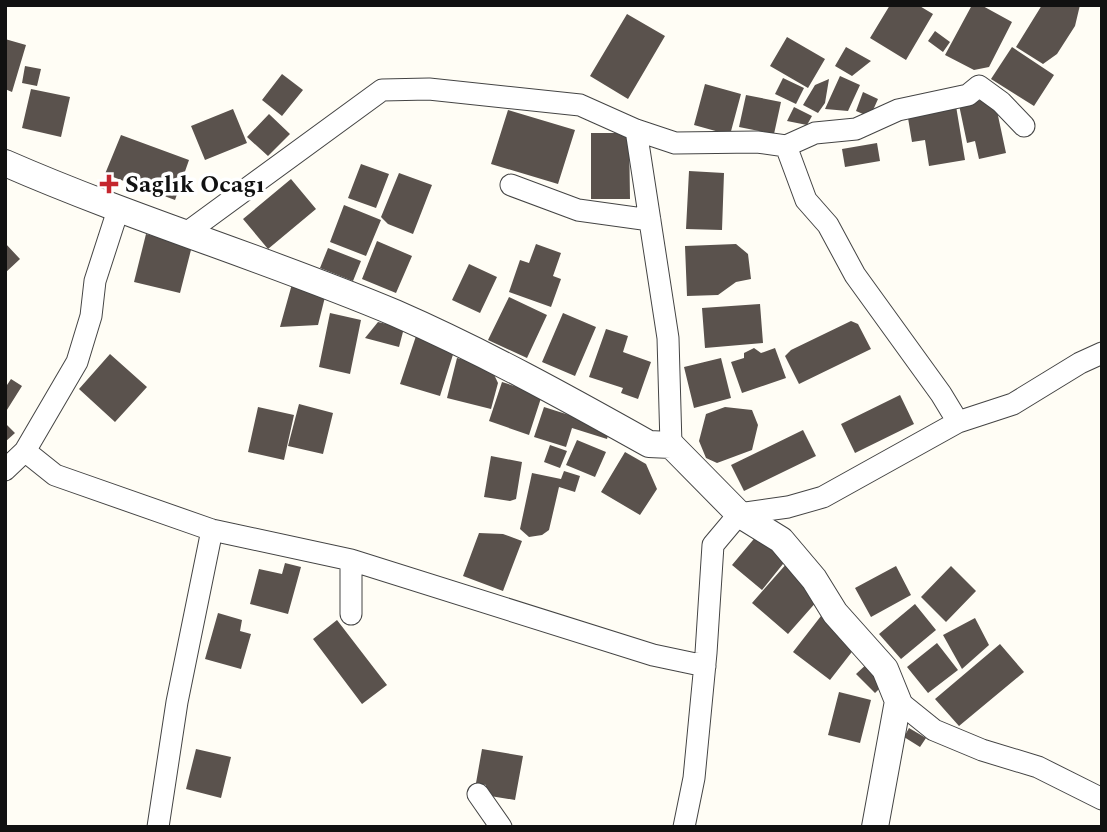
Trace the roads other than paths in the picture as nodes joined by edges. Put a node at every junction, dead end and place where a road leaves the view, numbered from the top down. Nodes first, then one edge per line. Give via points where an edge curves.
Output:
1 (1024, 126) dead end
2 (636, 130) junction
3 (786, 146) junction
4 (5, 163) edge
5 (511, 185) dead end
6 (118, 210) junction
7 (650, 220) junction
8 (185, 234) junction
9 (1102, 353) edge
10 (958, 422) junction
11 (671, 445) junction
12 (25, 451) junction
13 (5, 470) edge
14 (740, 514) junction
15 (212, 530) junction
16 (351, 560) junction
17 (351, 614) dead end
18 (705, 666) junction
19 (898, 701) junction
20 (478, 794) dead end
21 (1102, 799) edge
22 (159, 827) edge
23 (500, 827) edge
24 (684, 827) edge
25 (875, 827) edge

1 - 3 street via 979,86 968,95 898,110 856,129 815,133
2 - 3 street via 675,143
2 - 7 street
2 - 8 street via 580,104 429,89 382,90
3 - 10 street via 806,200 837,239 855,275
4 - 6 street
5 - 7 street via 578,210
6 - 8 street
6 - 12 street via 95,281 91,316 77,362
7 - 11 street via 668,338
8 - 11 street via 397,314 649,444
9 - 10 street via 1013,404
10 - 14 street via 822,497
11 - 14 street
12 - 13 street
12 - 15 street via 55,475
14 - 18 street via 713,545
14 - 19 street via 781,540 798,559 835,613 885,669
15 - 16 street
15 - 22 street via 177,702
16 - 17 street
16 - 18 street via 653,655
18 - 24 street via 694,778
19 - 21 street via 934,730 1038,767
19 - 25 street
20 - 23 street

